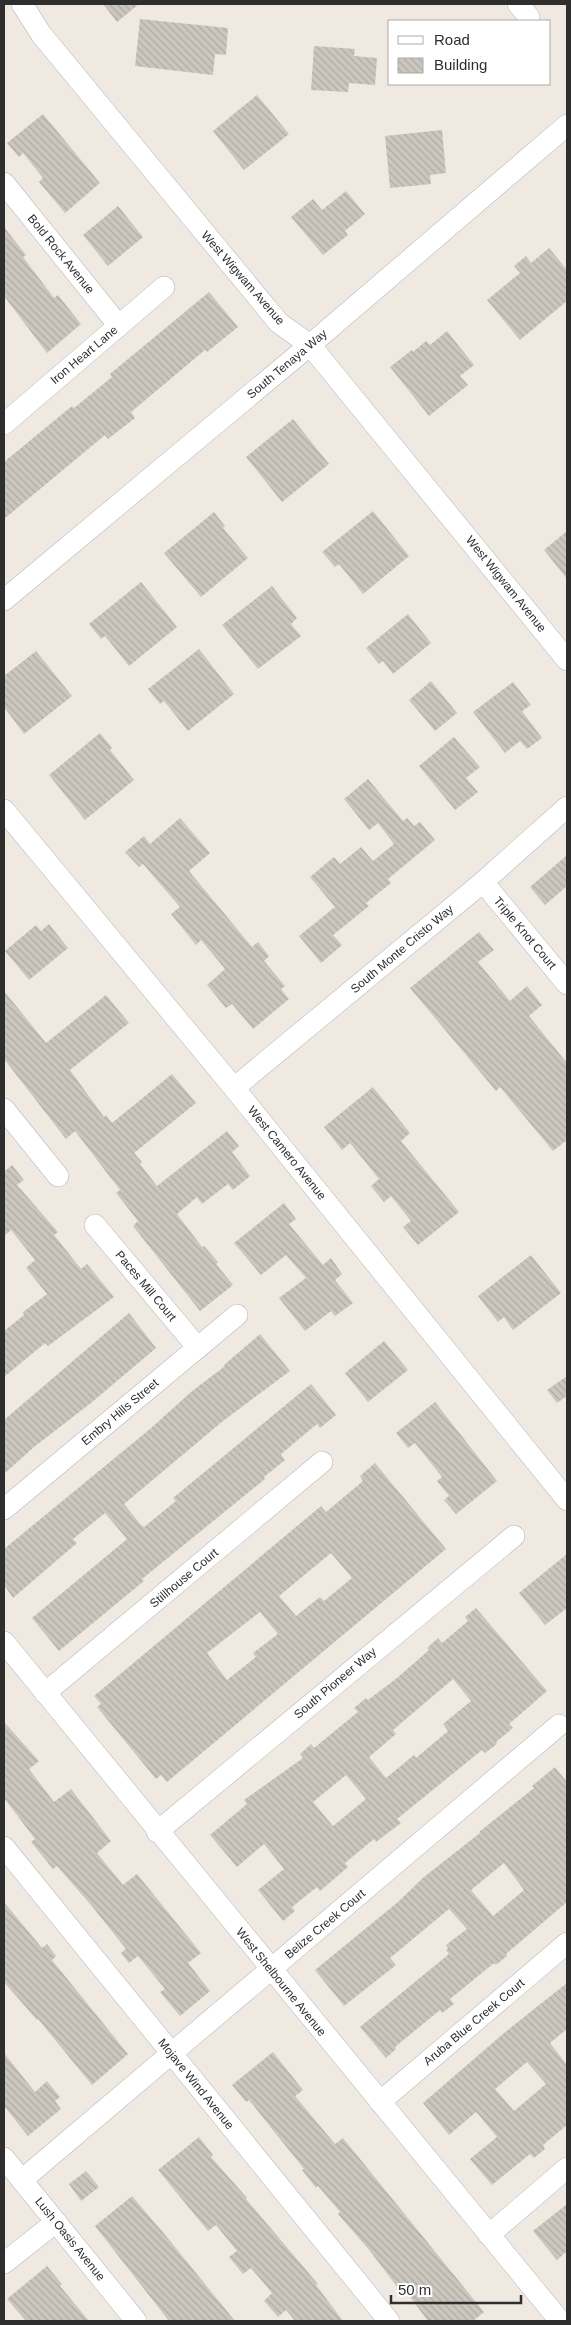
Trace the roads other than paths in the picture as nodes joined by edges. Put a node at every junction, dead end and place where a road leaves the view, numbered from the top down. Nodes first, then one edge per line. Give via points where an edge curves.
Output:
1 (22, 4) edge
2 (567, 125) edge
3 (4, 183) edge
4 (164, 287) dead end
5 (119, 326) junction
6 (310, 345) junction
7 (4, 424) edge
8 (4, 600) edge
9 (567, 660) edge
10 (567, 807) edge
11 (4, 810) edge
12 (483, 882) junction
13 (567, 984) edge
14 (234, 1088) junction
15 (4, 1109) edge
16 (58, 1176) dead end
17 (95, 1225) dead end
18 (237, 1315) dead end
19 (198, 1348) junction
20 (322, 1462) dead end
21 (565, 1491) edge
22 (4, 1509) edge
23 (514, 1536) dead end
24 (4, 1642) edge
25 (45, 1693) junction
26 (558, 1726) dead end
27 (157, 1832) junction
28 (4, 1847) edge
29 (567, 1943) edge
30 (271, 1969) junction
31 (171, 2054) junction
32 (380, 2102) junction
33 (4, 2158) edge
34 (567, 2168) edge
35 (22, 2180) junction
36 (56, 2222) junction
37 (488, 2235) junction
38 (4, 2263) edge
39 (136, 2321) edge
40 (389, 2321) edge
41 (560, 2321) edge

1 - 6 street, West Wigwam Avenue via 41,34 279,323
2 - 6 street, South Tenaya Way
3 - 5 street, Bold Rock Avenue
4 - 5 street, Iron Heart Lane
5 - 7 street, Iron Heart Lane
6 - 8 street, South Tenaya Way
6 - 9 street, West Wigwam Avenue
10 - 12 street, South Monte Cristo Way
11 - 14 street, West Camero Avenue
12 - 13 street, Triple Knot Court
12 - 14 street, South Monte Cristo Way
14 - 21 street, West Camero Avenue
15 - 16 street
17 - 19 street, Paces Mill Court
18 - 19 street, Embry Hills Street
19 - 22 street, Embry Hills Street
20 - 25 street, Stillhouse Court
23 - 27 street, South Pioneer Way
24 - 25 street, West Shelbourne Avenue
25 - 27 street, West Shelbourne Avenue
26 - 30 street, Belize Creek Court
27 - 30 street, West Shelbourne Avenue
28 - 31 street, Mojave Wind Avenue
29 - 32 street, Aruba Blue Creek Court
30 - 31 street, Belize Creek Court
30 - 32 street, West Shelbourne Avenue
31 - 35 street, Belize Creek Court
31 - 40 street, Mojave Wind Avenue
32 - 37 street, West Shelbourne Avenue
33 - 35 street, Lush Oasis Avenue
34 - 37 street
35 - 36 street, Lush Oasis Avenue
36 - 38 street
36 - 39 street, Lush Oasis Avenue
37 - 41 street, West Shelbourne Avenue

